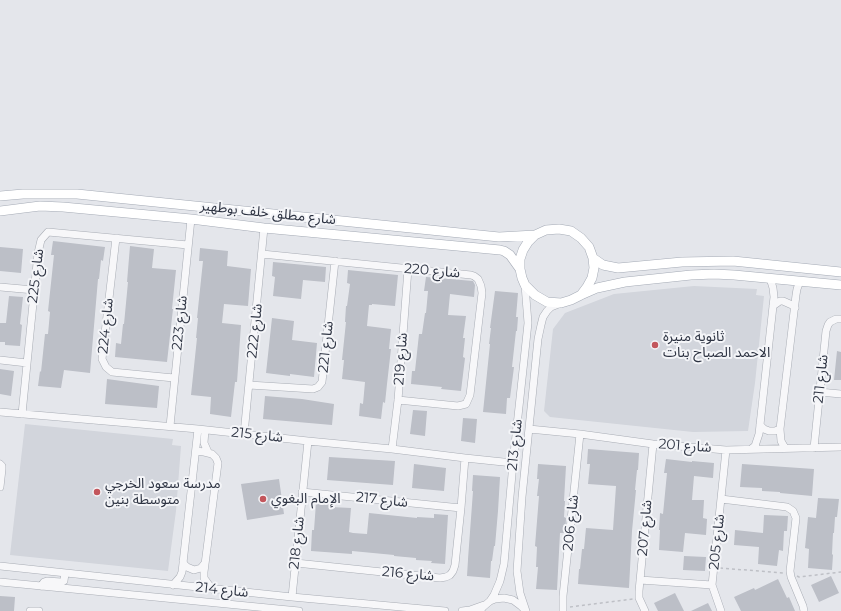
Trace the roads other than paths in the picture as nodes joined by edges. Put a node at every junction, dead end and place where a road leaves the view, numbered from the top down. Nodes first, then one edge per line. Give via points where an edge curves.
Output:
1 (0, 196) edge
2 (0, 211) edge
3 (191, 219) junction
4 (264, 228) junction
5 (535, 235) junction
6 (116, 238) junction
7 (188, 245) junction
8 (262, 254) junction
9 (593, 258) junction
10 (335, 261) junction
11 (408, 269) junction
12 (520, 269) junction
13 (841, 272) edge
14 (770, 278) junction
15 (800, 280) junction
16 (525, 285) junction
17 (841, 285) edge
18 (0, 287) edge
19 (34, 290) junction
20 (581, 294) junction
21 (561, 303) junction
22 (773, 306) junction
23 (795, 308) junction
24 (841, 319) edge
25 (0, 360) edge
26 (27, 363) junction
27 (174, 378) junction
28 (249, 385) junction
29 (819, 392) junction
30 (841, 394) edge
31 (398, 400) junction
32 (0, 412) edge
33 (22, 414) junction
34 (760, 425) junction
35 (170, 426) junction
36 (529, 429) junction
37 (780, 429) junction
38 (201, 430) junction
39 (244, 434) junction
40 (580, 434) junction
41 (308, 441) junction
42 (652, 444) junction
43 (785, 448) junction
44 (814, 448) junction
45 (841, 448) edge
46 (392, 449) junction
47 (751, 449) junction
48 (726, 450) junction
49 (196, 451) junction
50 (208, 452) junction
51 (465, 458) junction
52 (513, 462) junction
53 (0, 464) edge
54 (0, 487) edge
55 (302, 492) junction
56 (721, 499) junction
57 (461, 508) junction
58 (183, 561) junction
59 (205, 563) junction
60 (296, 563) junction
61 (0, 566) edge
62 (65, 573) junction
63 (640, 580) junction
64 (0, 582) edge
65 (173, 585) junction
66 (712, 585) junction
67 (42, 586) junction
68 (212, 589) junction
69 (292, 597) junction
70 (488, 603) junction
71 (563, 610) edge
72 (30, 611) edge
73 (39, 611) edge
74 (299, 611) edge
75 (445, 611) edge
76 (462, 611) edge
77 (480, 611) edge
78 (525, 611) edge
79 (645, 611) edge
80 (721, 611) edge
81 (804, 611) edge

1 - 5 main road, شارع مطلق خلف بوطهير via 77,194 499,237
2 - 3 main road, شارع مطلق خلف بوطهير via 48,206
3 - 4 main road, شارع مطلق خلف بوطهير
3 - 7 street, شارع 223
4 - 8 street, شارع 222
4 - 12 main road, شارع مطلق خلف بوطهير via 500,250 510,254
5 - 9 main road via 546,230 570,231 589,247
5 - 12 main road via 523,250
6 - 7 street, شارع 225
6 - 19 street, شارع 225 via 48,232 41,240
6 - 27 street, شارع 224 via 102,359 112,372
7 - 27 street, شارع 223
8 - 10 street, شارع 220
8 - 28 street, شارع 222
9 - 13 main road via 604,265 618,268 682,262 733,261
9 - 20 main road via 592,278
10 - 11 street, شارع 220
10 - 28 street, شارع 221 via 322,382 313,389
11 - 31 street, شارع 219
11 - 31 street, شارع 220 via 470,274 478,279 482,293 470,395 466,404 458,406
12 - 16 main road
14 - 15 main road
14 - 20 main road via 691,275 626,282
14 - 22 street via 774,296
15 - 17 main road
15 - 23 street
16 - 21 main road via 535,296 547,302
16 - 52 street, شارع 213 via 528,323
18 - 19 street
19 - 26 street, شارع 225
20 - 21 main road
21 - 36 street, شارع 213 via 547,311 539,331
22 - 23 street via 784,301
22 - 34 street
23 - 37 street
24 - 29 street, شارع 211 via 832,320 826,328
25 - 26 street
26 - 33 street, شارع 225
27 - 35 street, شارع 223
28 - 39 street, شارع 222
29 - 30 street
29 - 44 street, شارع 211
31 - 46 street, شارع 219
32 - 33 street, شارع 215
33 - 35 street, شارع 215
34 - 37 street via 769,431
34 - 47 street via 757,443
35 - 38 street, شارع 215
36 - 40 street, شارع 201
36 - 78 street, شارع 213 via 517,571
37 - 43 street via 781,441
38 - 39 street, شارع 215
38 - 49 street
38 - 50 street
39 - 41 street, شارع 215
40 - 42 street, شارع 201
40 - 71 street, شارع 206
41 - 46 street, شارع 215
41 - 55 street, شارع 218
42 - 48 street, شارع 201
42 - 63 street, شارع 207
43 - 44 street, شارع 201
43 - 47 street, شارع 201
44 - 45 street, شارع 201
46 - 51 street, شارع 215
47 - 48 street, شارع 201
48 - 56 street, شارع 205
49 - 50 street
49 - 58 street
50 - 59 street via 218,463
51 - 52 street, شارع 215
51 - 57 street, شارع 216
52 - 70 street, شارع 213 via 502,574 497,589
53 - 54 street
55 - 57 street, شارع 217
55 - 60 street, شارع 218
56 - 66 street, شارع 205
56 - 81 street, شارع 205 via 787,507 793,511 796,518 791,573
57 - 60 street, شارع 216 via 455,565 446,577
58 - 59 street via 187,567 194,570 201,568
58 - 65 street via 180,577
59 - 68 street via 204,578
60 - 69 street, شارع 218
61 - 62 street, شارع 214
62 - 65 street, شارع 214
62 - 67 street via 64,581 47,581
63 - 66 street, شارع 205
63 - 79 street, شارع 207 via 639,598
64 - 67 street, شارع 214
65 - 68 street, شارع 214
66 - 80 street, شارع 205
67 - 74 street, شارع 214
68 - 69 street, شارع 214
69 - 75 street, شارع 214
70 - 76 street
70 - 77 street, شارع 213
70 - 78 street via 504,598 513,600
72 - 73 street

